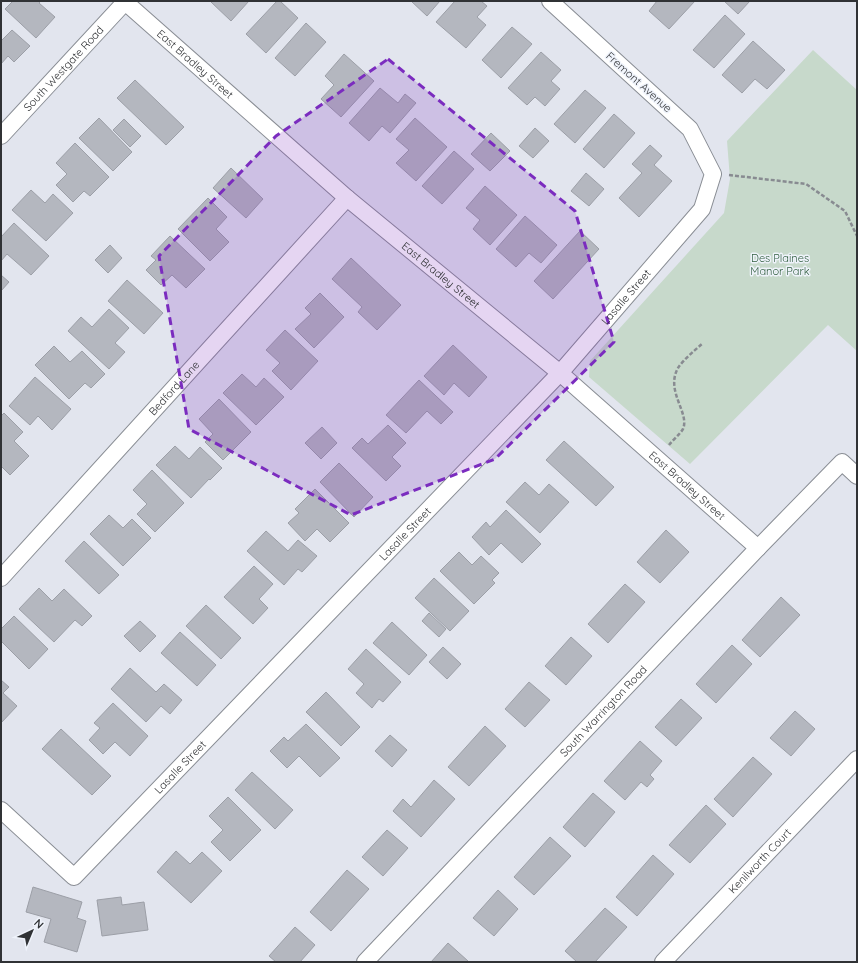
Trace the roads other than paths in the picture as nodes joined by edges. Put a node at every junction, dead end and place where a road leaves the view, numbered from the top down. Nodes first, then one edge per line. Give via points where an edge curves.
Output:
1 (125, 1) edge
2 (550, 1) edge
3 (1, 136) edge
4 (713, 174) joint
5 (347, 198) junction
6 (560, 373) junction
7 (857, 476) edge
8 (758, 548) junction
9 (1, 578) edge
10 (857, 760) edge
11 (1, 810) edge
12 (365, 962) edge
13 (663, 962) edge

1 - 3 street, South Westgate Road
1 - 5 street, East Bradley Street
2 - 4 street, Fremont Avenue via 690,129
4 - 6 street, Lasalle Street via 702,209
5 - 6 street, East Bradley Street
5 - 9 street, Bedford Lane
6 - 8 street, East Bradley Street
6 - 11 street, Lasalle Street via 74,877
7 - 8 street, South Warrington Road via 842,462
8 - 12 street, South Warrington Road
10 - 13 street, Kenilworth Court

